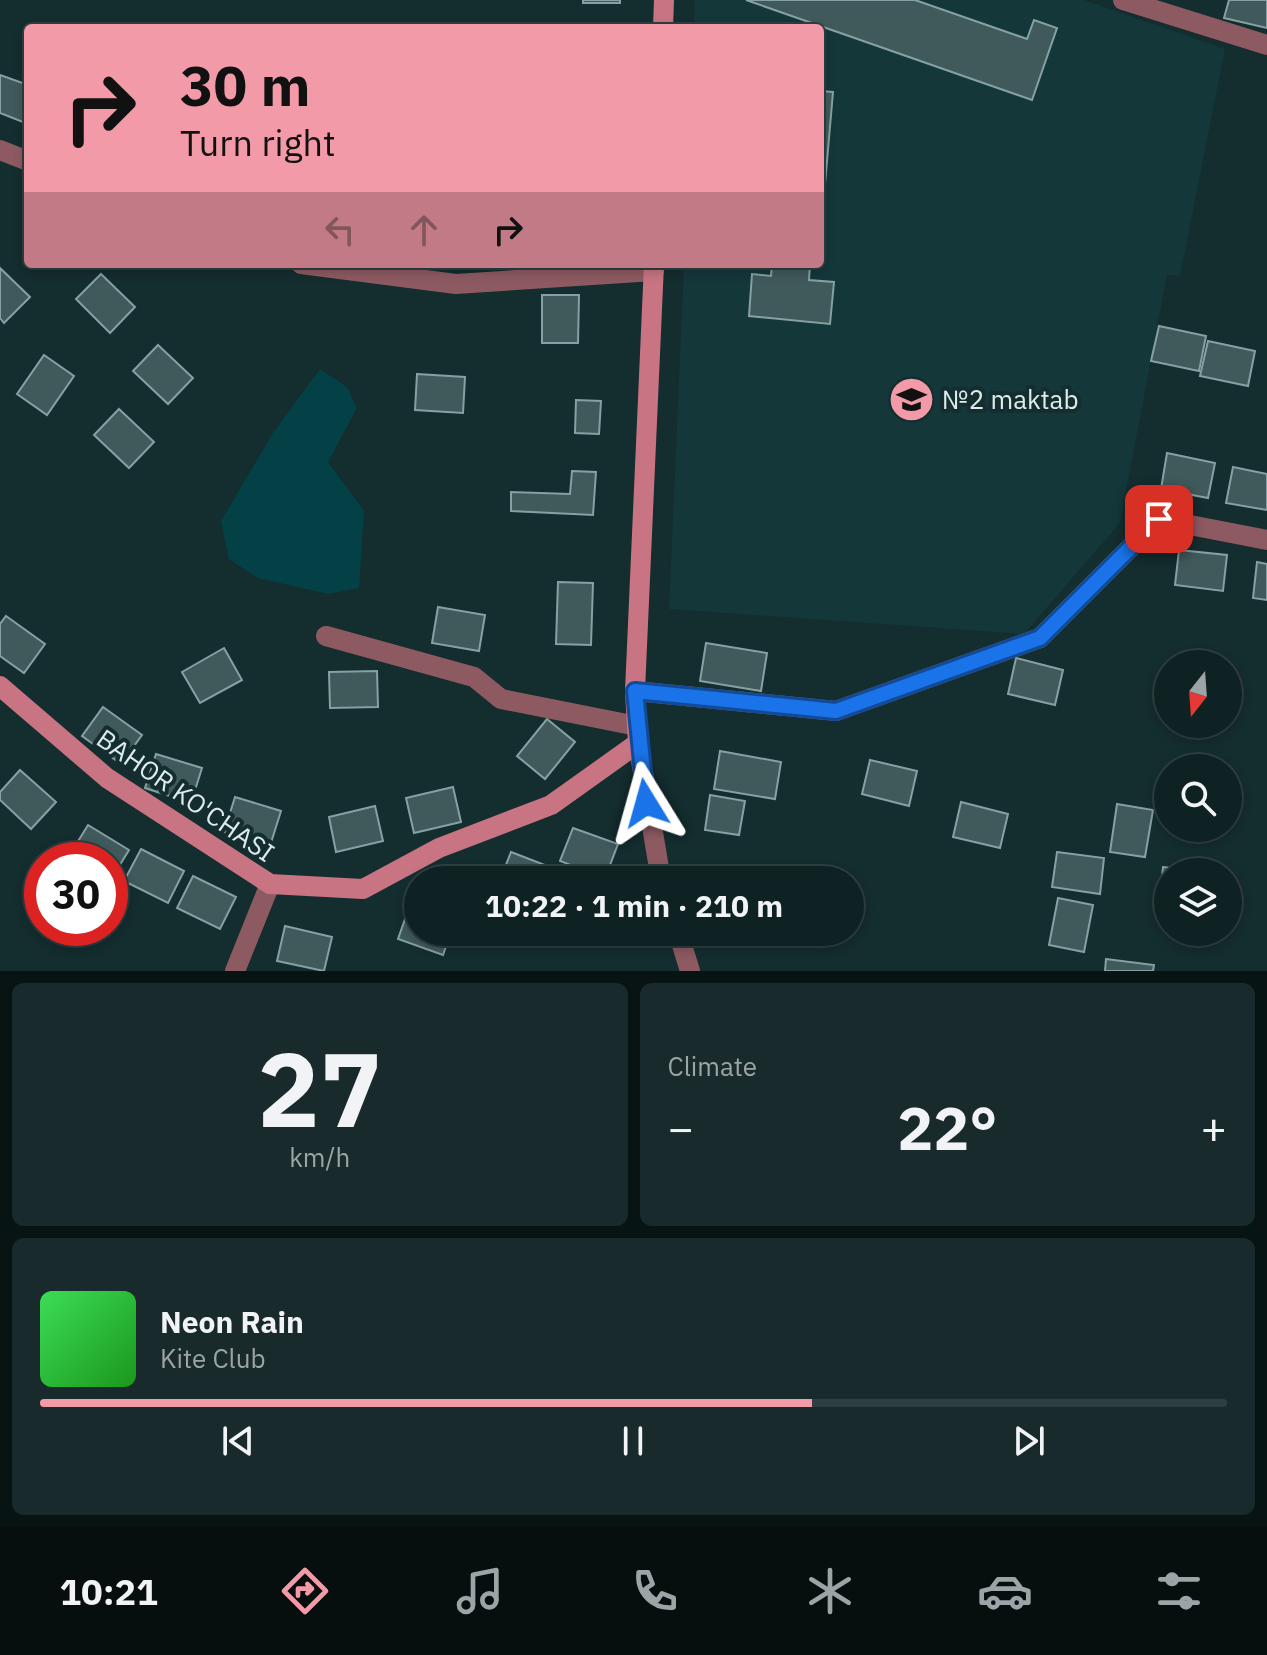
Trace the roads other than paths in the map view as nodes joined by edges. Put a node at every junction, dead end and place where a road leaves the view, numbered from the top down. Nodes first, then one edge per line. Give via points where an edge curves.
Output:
1 (664, 0) edge
2 (1123, 0) edge
3 (663, 24) edge
4 (1267, 45) edge
5 (0, 150) edge
6 (24, 159) edge
7 (332, 268) edge
8 (654, 268) edge
9 (1267, 540) edge
10 (326, 636) dead end
11 (0, 686) edge
12 (635, 691) junction
13 (637, 734) junction
14 (656, 866) edge
15 (270, 884) junction
16 (682, 946) edge
17 (235, 971) edge
18 (690, 971) edge

1 - 3 street
2 - 4 street
5 - 6 street
7 - 8 street via 456,284
8 - 12 street
9 - 12 street via 1159,519 1040,638 836,711
10 - 13 street via 474,677 501,699
11 - 15 street, BAHOR KO'CHASI via 107,778
12 - 13 street
13 - 14 street
13 - 15 street via 551,805 439,848 363,889
15 - 17 street
16 - 18 street

